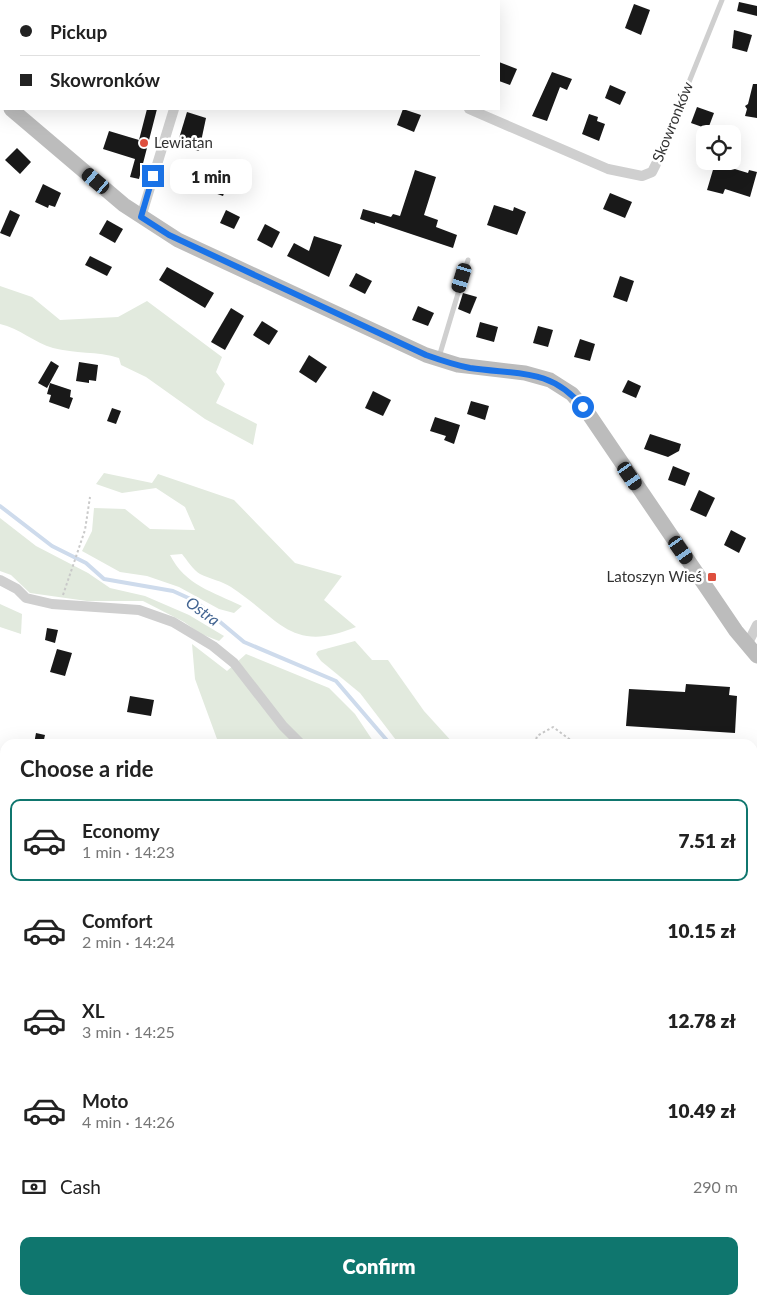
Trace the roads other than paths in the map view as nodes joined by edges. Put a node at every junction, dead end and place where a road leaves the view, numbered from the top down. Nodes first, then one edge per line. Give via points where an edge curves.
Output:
1 (722, 0) edge
2 (12, 110) edge
3 (174, 110) edge
4 (471, 110) edge
5 (656, 164) joint
6 (141, 217) junction
7 (468, 260) dead end
8 (438, 360) junction
9 (0, 580) edge
10 (757, 625) edge
11 (747, 645) junction
12 (757, 656) edge
13 (296, 739) edge

1 - 5 lane, Skowronków
2 - 6 street
3 - 6 street
4 - 5 street, Skowronków via 608,169 642,176 652,172
6 - 8 street via 178,240
7 - 8 lane
8 - 11 street via 470,368 539,376 572,394
9 - 13 street via 17,588 26,598 52,604 144,611 173,622 234,663
10 - 11 street
11 - 12 street

